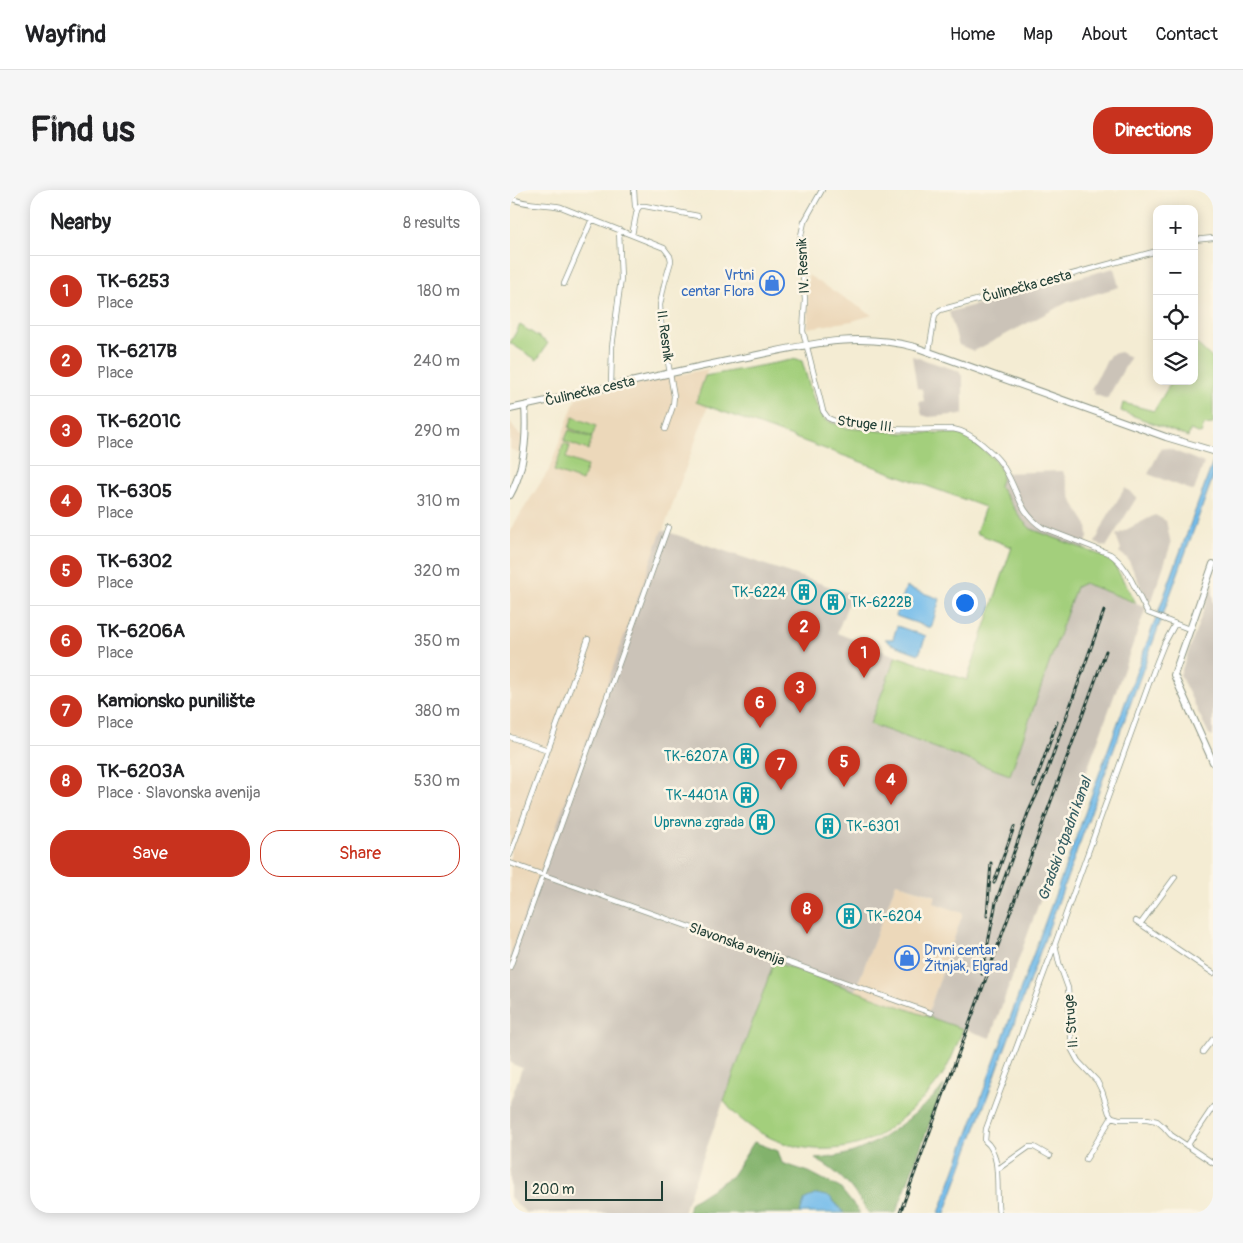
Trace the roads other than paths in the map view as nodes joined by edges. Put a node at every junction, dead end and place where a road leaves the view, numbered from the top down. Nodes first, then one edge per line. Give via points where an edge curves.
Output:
1 (634, 190) edge
2 (822, 190) edge
3 (510, 198) edge
4 (637, 210) junction
5 (698, 216) dead end
6 (592, 219) junction
7 (619, 230) junction
8 (632, 235) junction
9 (1213, 238) edge
10 (1198, 240) edge
11 (1153, 251) edge
12 (564, 284) dead end
13 (807, 346) junction
14 (929, 351) junction
15 (670, 373) junction
16 (611, 386) junction
17 (525, 406) junction
18 (510, 409) edge
19 (665, 429) dead end
20 (1211, 450) edge
21 (510, 495) edge
22 (668, 527) dead end
23 (1213, 564) edge
24 (1175, 624) junction
25 (1189, 629) junction
26 (588, 639) dead end
27 (510, 737) edge
28 (548, 750) junction
29 (1213, 762) edge
30 (510, 855) edge
31 (510, 862) edge
32 (544, 874) junction
33 (1175, 877) dead end
34 (1056, 944) junction
35 (1059, 963) junction
36 (1047, 966) junction
37 (510, 967) edge
38 (1213, 973) edge
39 (931, 1013) dead end
40 (1213, 1039) edge
41 (1203, 1052) dead end
42 (1213, 1107) edge
43 (1112, 1117) junction
44 (1187, 1146) junction
45 (1050, 1156) dead end
46 (1086, 1159) dead end
47 (1213, 1163) edge
48 (998, 1170) junction
49 (999, 1213) edge

1 - 4 street
2 - 13 street, IV. Resnik via 804,222 800,240 805,300 803,332
3 - 6 street, II. Resnik via 532,205 552,205
4 - 5 street via 645,206
4 - 8 street
6 - 7 street, II. Resnik
6 - 12 street
7 - 8 street, II. Resnik
7 - 16 street via 621,279 612,347
8 - 15 street, II. Resnik via 664,248 670,256 660,313
9 - 10 street
11 - 14 street, Čulinečka cesta via 940,310 935,315
13 - 14 street, Čulinečka cesta via 846,339 887,341
13 - 15 street, Čulinečka cesta
13 - 24 street, Struge III. via 823,411 828,418 874,427 961,430 997,458 1013,484 1022,508 1034,522 1117,558 1147,611 1153,617
14 - 20 street, Čulinečka cesta via 1166,437
15 - 16 street, Čulinečka cesta
15 - 19 street via 673,401
16 - 17 street, Čulinečka cesta
17 - 18 street, Čulinečka cesta
17 - 21 street via 524,452 520,475
22 - 32 street
23 - 25 street
24 - 25 street
24 - 34 street via 1156,664
25 - 29 street via 1174,675
26 - 28 street
27 - 28 street
28 - 30 street
31 - 32 street, Slavonska avenija
32 - 37 street
32 - 39 street, Slavonska avenija
33 - 38 street via 1138,922
34 - 35 street, II. Struge
34 - 36 street
35 - 36 street
35 - 43 street, II. Struge via 1068,988 1072,1050 1097,1081
36 - 48 street via 986,1129 985,1141
40 - 41 street
42 - 44 street
43 - 44 street via 1153,1120
43 - 46 street
44 - 47 street
45 - 48 street via 1029,1147
48 - 49 street

